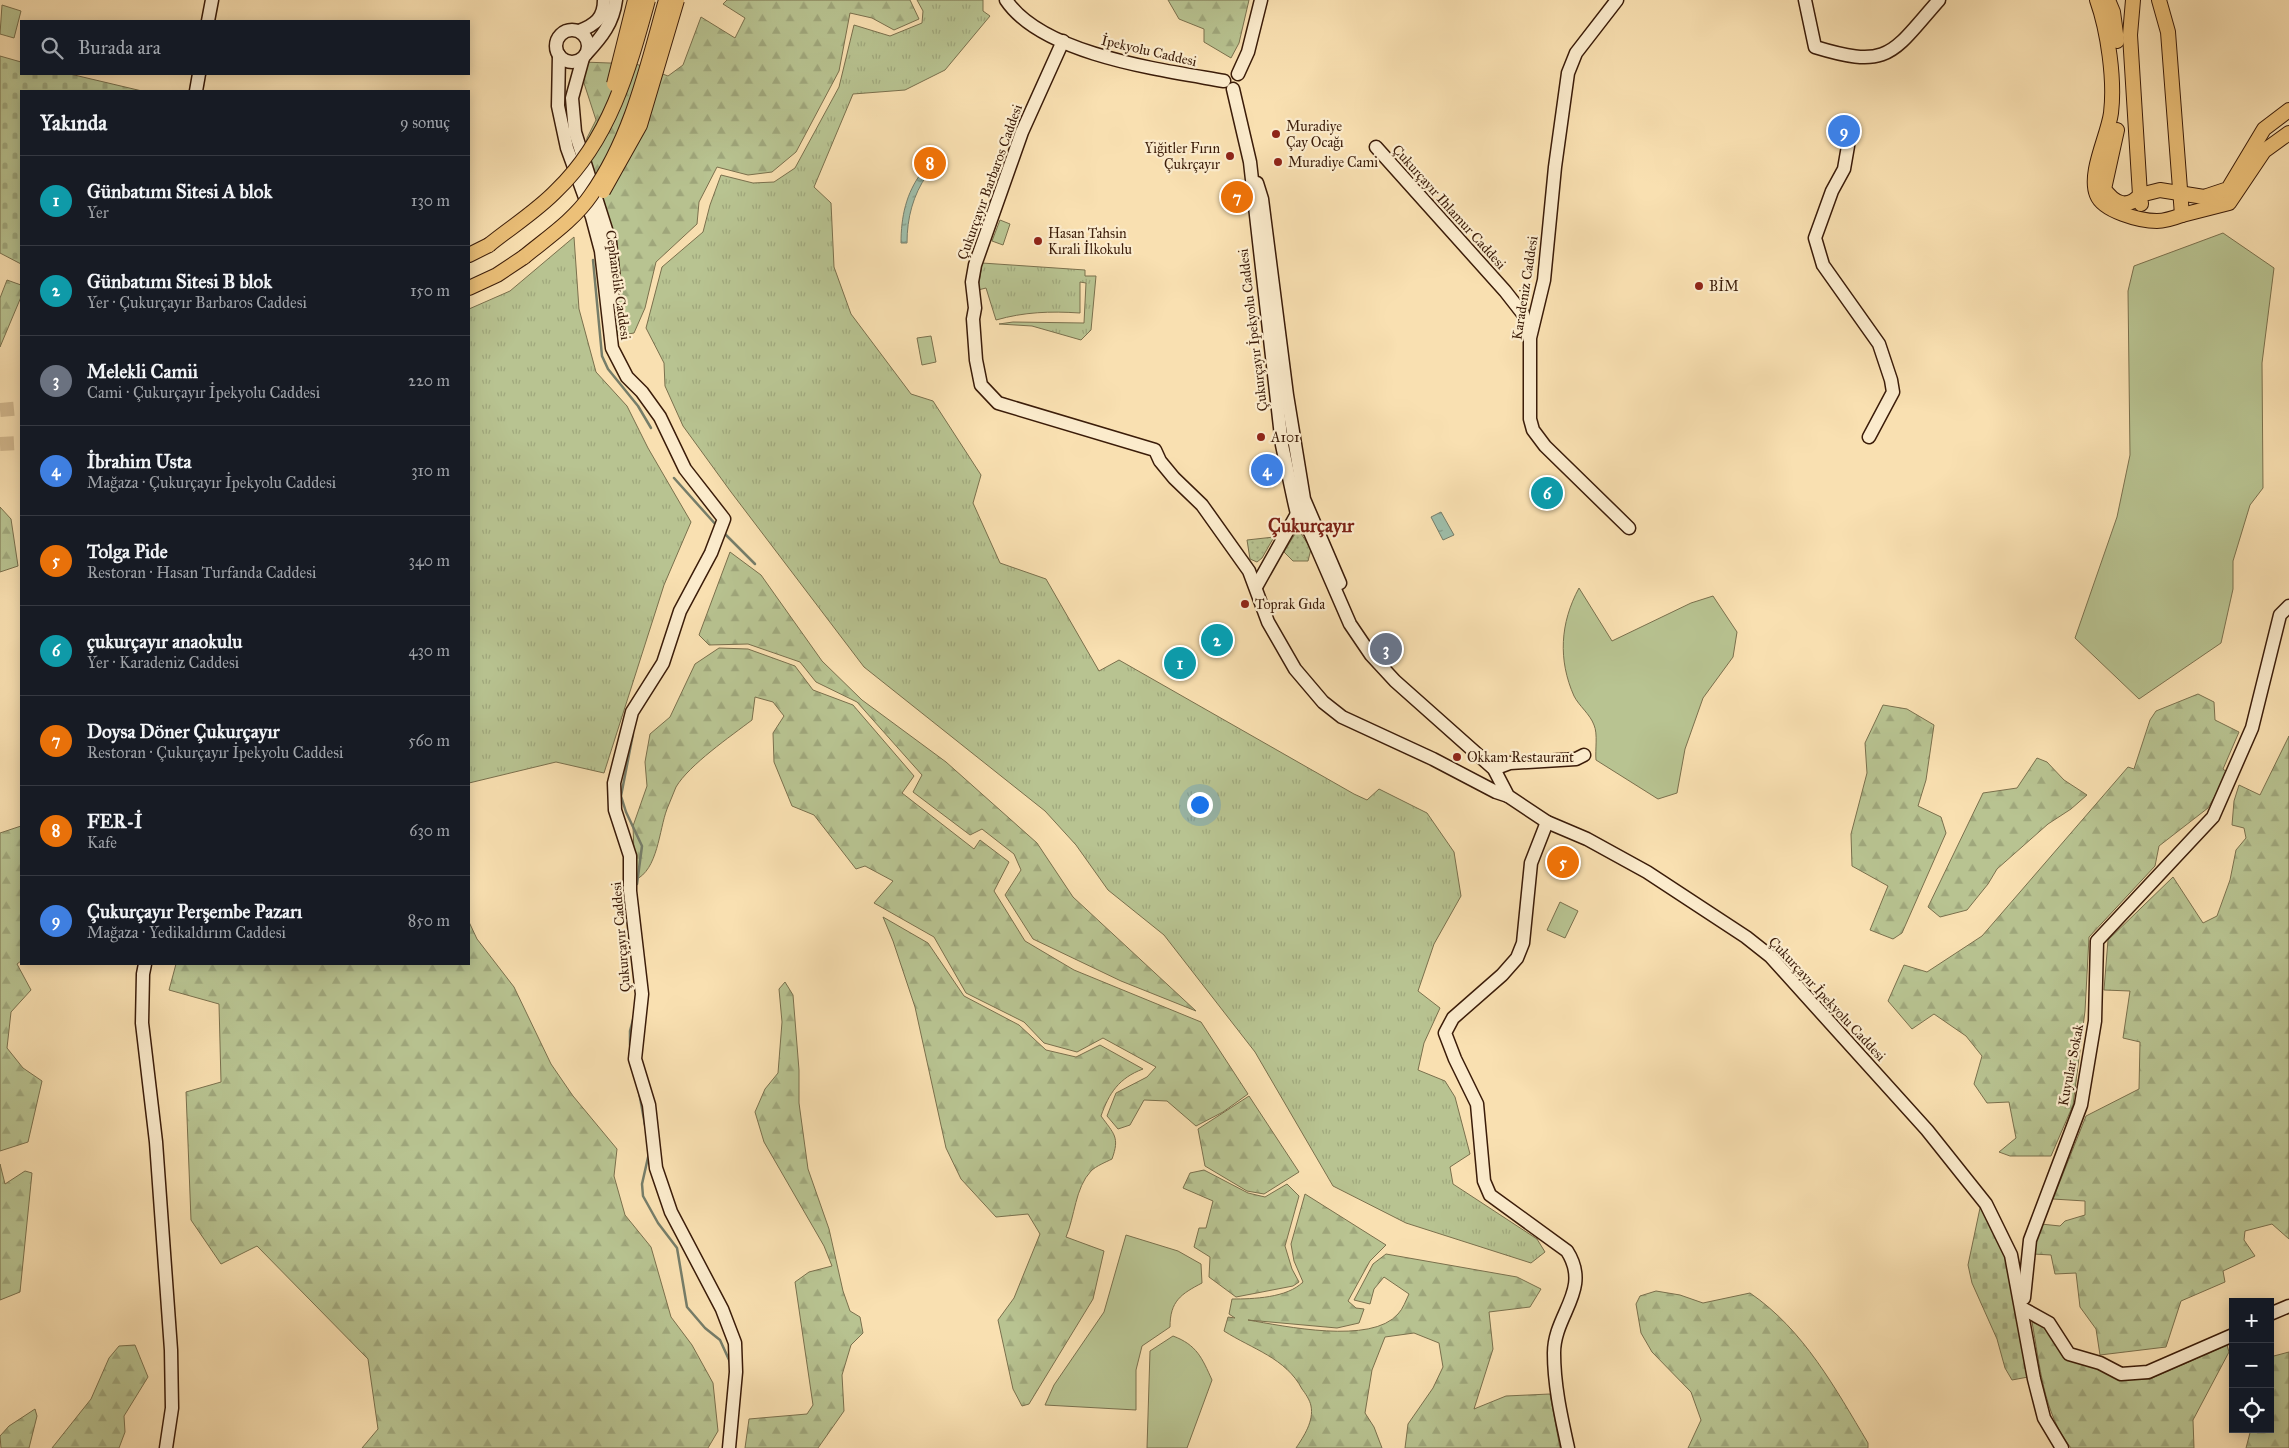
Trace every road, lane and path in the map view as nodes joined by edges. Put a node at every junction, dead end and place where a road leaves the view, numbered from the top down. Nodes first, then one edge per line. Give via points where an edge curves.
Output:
1 (212, 0) edge
2 (604, 0) edge
3 (616, 0) edge
4 (635, 0) edge
5 (648, 0) edge
6 (666, 0) edge
7 (677, 0) edge
8 (1006, 0) edge
9 (1261, 0) edge
10 (1617, 0) edge
11 (1805, 0) edge
12 (1939, 0) edge
13 (2097, 0) edge
14 (2108, 0) edge
15 (2133, 0) edge
16 (2159, 0) edge
17 (208, 20) edge
18 (579, 31) junction
19 (1063, 40) junction
20 (560, 55) junction
21 (585, 56) junction
22 (199, 75) edge
23 (1228, 84) junction
24 (196, 90) edge
25 (2289, 110) edge
26 (1846, 129) dead end
27 (2289, 133) edge
28 (1376, 147) dead end
29 (2181, 192) junction
30 (2140, 195) junction
31 (2182, 215) junction
32 (523, 218) junction
33 (2142, 220) junction
34 (545, 240) junction
35 (470, 255) edge
36 (470, 288) edge
37 (609, 331) junction
38 (1530, 338) junction
39 (1869, 437) dead end
40 (1302, 512) junction
41 (722, 527) joint
42 (1629, 528) dead end
43 (1256, 587) junction
44 (2284, 611) edge
45 (1584, 755) dead end
46 (1494, 769) junction
47 (1508, 796) junction
48 (1547, 822) junction
49 (145, 965) edge
50 (2289, 1306) edge
51 (2022, 1308) junction
52 (2274, 1312) edge
53 (2229, 1337) edge
54 (166, 1448) edge
55 (729, 1448) edge
56 (1568, 1448) edge
57 (2062, 1448) edge

1 - 17 street
2 - 18 street via 600,19 593,26
3 - 21 street via 615,12 603,35
4 - 32 main road, bridge via 606,110 589,140 557,183
5 - 32 main road, bridge via 634,53 613,110 596,144 558,190
6 - 34 main road, bridge via 636,104 616,152 591,195
7 - 34 main road, bridge via 640,125 614,175 585,216 567,230
8 - 19 street, İpekyolu Caddesi via 1021,18
9 - 23 street, İpekyolu Caddesi via 1248,52 1238,74 1228,73
10 - 38 street, Karadeniz Caddesi via 1576,53 1568,73 1544,280
11 - 12 street via 1815,47 1845,55 1879,57 1895,49
13 - 33 main road via 2107,29 2111,113 2094,180 2096,194 2103,205
14 - 30 main road via 2116,27 2120,103 2104,189 2111,199 2125,204 2134,202
15 - 30 main road via 2130,35
16 - 29 main road via 2168,32
18 - 20 street via 569,30 560,36 556,46
18 - 21 street via 587,38
19 - 23 street, İpekyolu Caddesi via 1105,58
19 - 43 street, Çukurçayır Barbaros Caddesi via 1022,132 974,265 973,326 982,385 998,403 1155,450 1174,478 1202,505 1249,571
20 - 21 street via 573,62
20 - 37 street, Cephanelik Caddesi via 558,106 567,148 601,251
21 - 37 street via 572,98 575,132 610,242 614,281
22 - 24 street
23 - 40 street, Çukurçayır İpekyolu Caddesi via 1262,199
25 - 29 main road via 2264,129 2228,189 2204,197
26 - 39 street via 1848,146 1844,169 1832,191 1815,238 1823,265 1879,344 1891,380 1893,392
27 - 31 main road via 2264,151 2228,203
28 - 38 street, Çukurçayır Ihlamur Caddesi via 1517,306 1523,314
29 - 30 main road via 2160,190
29 - 31 main road
30 - 33 main road
31 - 33 main road via 2164,220
32 - 35 main road, bridge via 489,246
34 - 36 main road, bridge via 497,276
37 - 41 street, Cephanelik Caddesi via 612,348 627,377 652,404 685,469
38 - 42 street, Karadeniz Caddesi via 1530,419 1533,430 1545,446
40 - 43 street
40 - 46 street, Çukurçayır İpekyolu Caddesi via 1318,529 1371,654 1395,681
41 - 55 street, Çukurçayır Caddesi via 680,610 663,663 632,712 614,783 615,810 630,856 630,891 642,994 635,1059 649,1105 656,1168 671,1212 722,1309 736,1343
43 - 47 street, Çukurçayır Barbaros Caddesi via 1268,622 1284,650 1306,684 1323,702 1342,717
44 - 51 street, Kuyular Sokak via 2252,728 2214,817 2097,941 2095,1021 2081,1105 2030,1240
45 - 46 street via 1576,759 1510,763
46 - 47 street, Çukurçayır İpekyolu Caddesi
47 - 48 street, Çukurçayır İpekyolu Caddesi
48 - 51 street, Çukurçayır İpekyolu Caddesi via 1587,839 1647,872 1770,956 1927,1130 1986,1204 2011,1255
48 - 56 street via 1531,863 1523,943 1517,958 1453,1018 1445,1033 1477,1104 1484,1180 1490,1195 1567,1250 1577,1272 1574,1293 1563,1316 1554,1350 1556,1395
49 - 54 street via 142,1023 156,1142 171,1350 172,1408
50 - 52 street
51 - 53 street via 2049,1323 2070,1354 2100,1363 2121,1374 2148,1372
51 - 57 street, Çukurçayır İpekyolu Caddesi via 2044,1418

